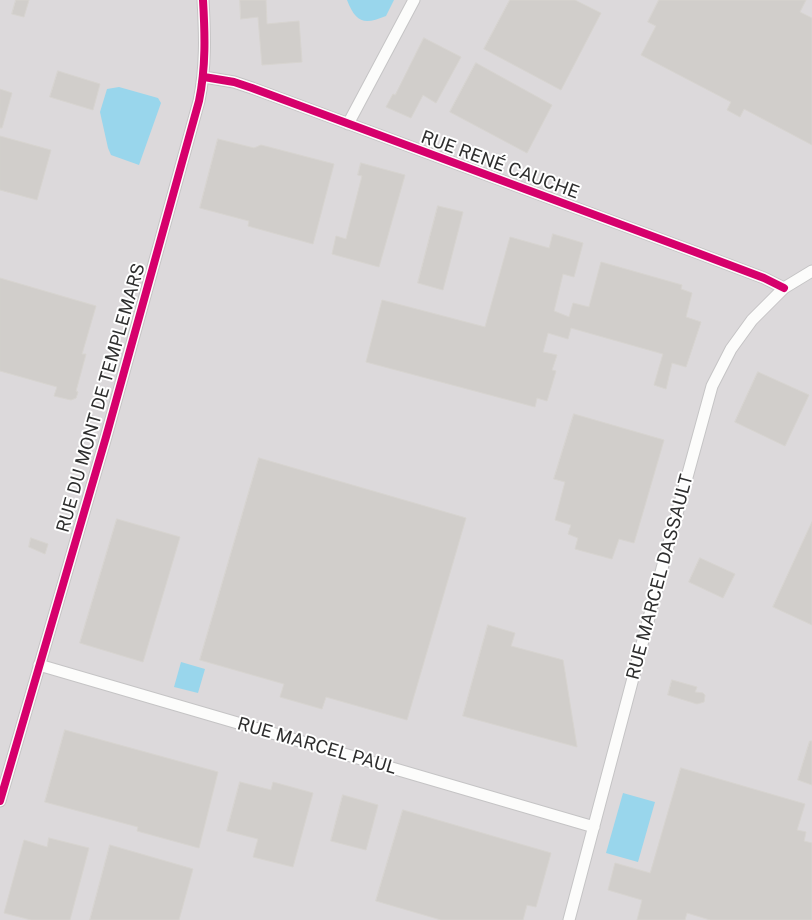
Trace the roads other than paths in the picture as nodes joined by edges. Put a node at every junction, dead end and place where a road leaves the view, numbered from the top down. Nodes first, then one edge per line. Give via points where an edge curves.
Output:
1 (203, 0) edge
2 (414, 0) edge
3 (204, 77) junction
4 (348, 124) junction
5 (812, 270) edge
6 (784, 288) junction
7 (39, 665) junction
8 (0, 801) edge
9 (594, 827) junction
10 (569, 920) edge

1 - 3 street, RUE DU MONT DE TEMPLEMARS
2 - 4 street
3 - 4 street, RUE RENÉ CAUCHE via 241,84
3 - 7 street, RUE DU MONT DE TEMPLEMARS via 157,256
4 - 6 street, RUE RENÉ CAUCHE
5 - 6 street, RUE MARCEL DASSAULT
6 - 9 street, RUE MARCEL DASSAULT via 744,330 725,358 712,386
7 - 8 street, RUE DU MONT DE TEMPLEMARS
7 - 9 street, RUE MARCEL PAUL
9 - 10 street, RUE MARCEL DASSAULT

